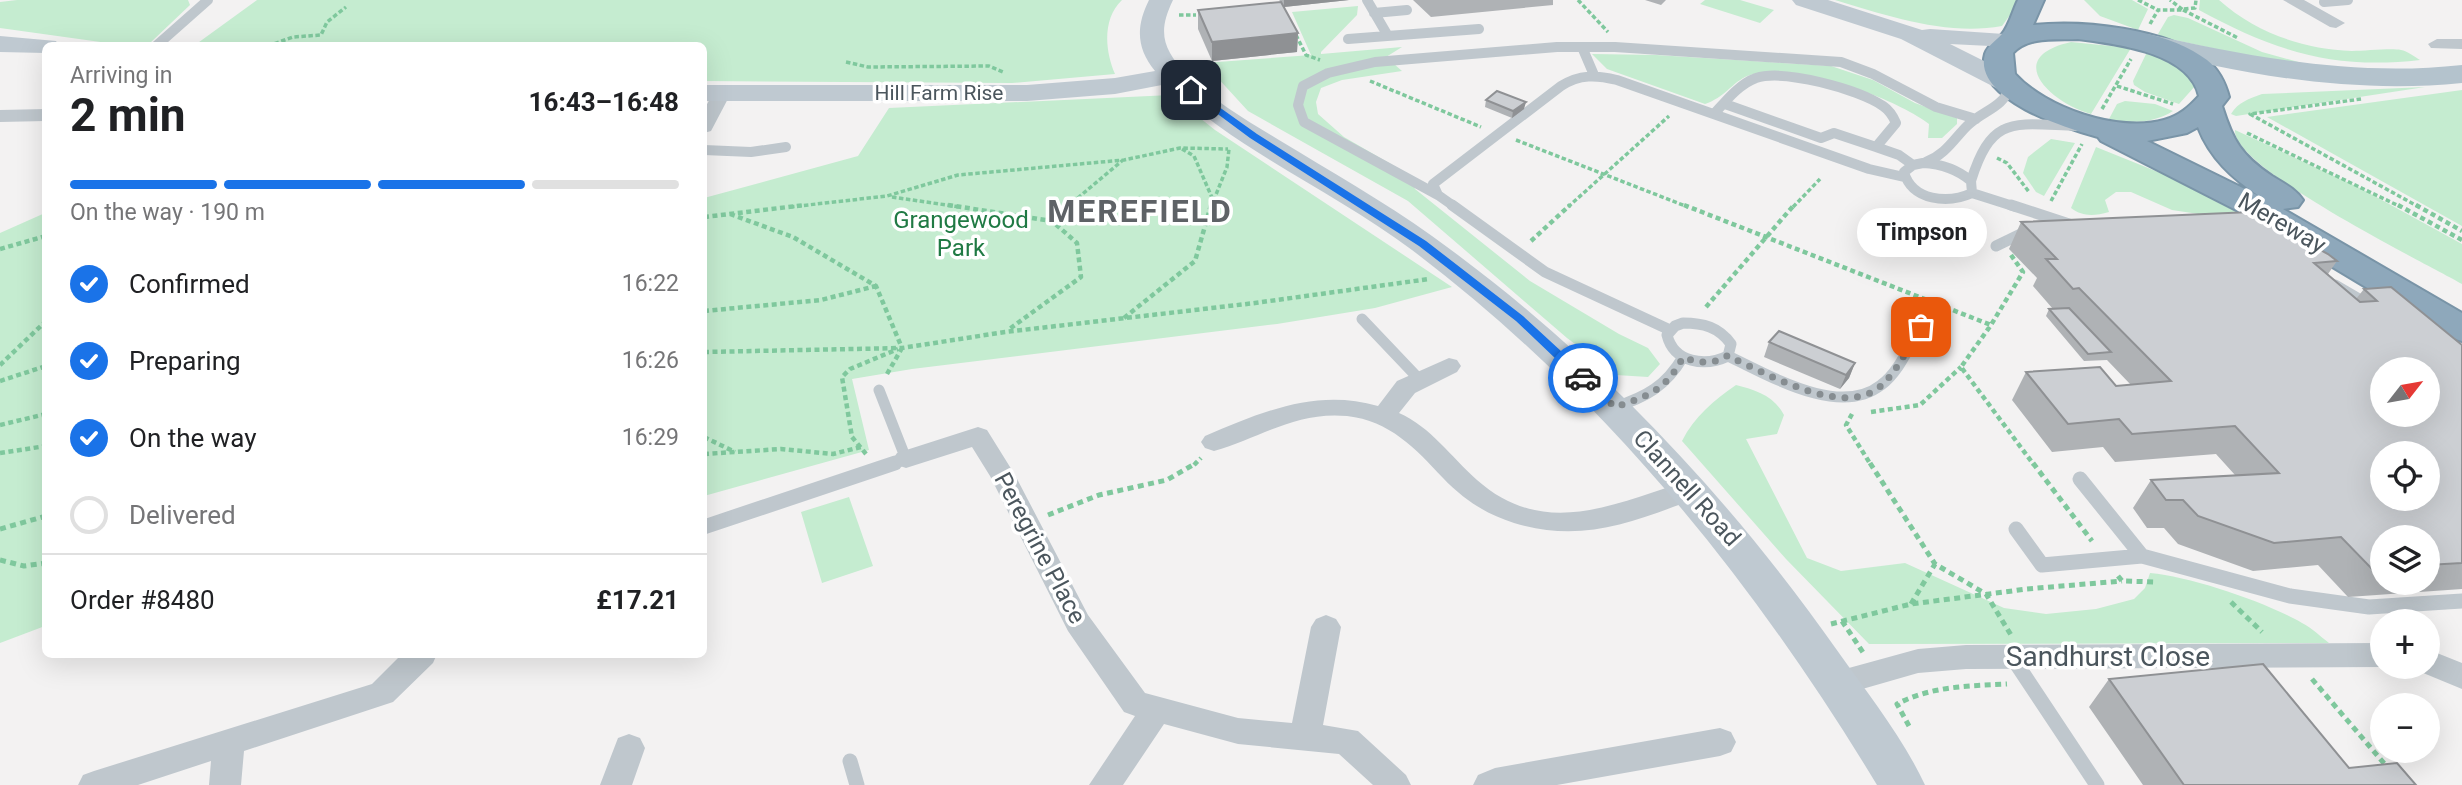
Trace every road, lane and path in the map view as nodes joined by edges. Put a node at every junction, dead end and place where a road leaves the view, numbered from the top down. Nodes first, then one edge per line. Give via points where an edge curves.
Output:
1 (208, 0) edge
2 (1161, 0) edge
3 (1367, 0) edge
4 (1578, 0) edge
5 (1804, 0) edge
6 (2031, 0) edge
7 (2137, 0) edge
8 (2170, 0) edge
9 (2196, 0) edge
10 (2348, 0) edge
11 (2073, 2) dead end
12 (346, 7) dead end
13 (2319, 7) junction
14 (2291, 8) edge
15 (2183, 9) junction
16 (1407, 10) dead end
17 (2158, 10) junction
18 (1374, 13) junction
19 (2336, 23) dead end
20 (1479, 29) dead end
21 (1910, 34) junction
22 (1388, 36) junction
23 (1348, 39) dead end
24 (2012, 39) junction
25 (2140, 40) junction
26 (161, 42) edge
27 (279, 42) edge
28 (0, 44) edge
29 (2437, 44) dead end
30 (2462, 44) edge
31 (42, 46) edge
32 (1582, 47) junction
33 (1615, 47) junction
34 (846, 62) dead end
35 (2462, 74) edge
36 (1174, 75) junction
37 (1594, 75) junction
38 (2297, 75) junction
39 (2010, 85) junction
40 (2117, 86) junction
41 (713, 93) edge
42 (1027, 93) junction
43 (2369, 97) dead end
44 (2211, 102) junction
45 (1684, 104) junction
46 (1725, 104) junction
47 (2173, 104) dead end
48 (1714, 114) junction
49 (42, 115) edge
50 (0, 116) edge
51 (707, 116) edge
52 (1976, 120) junction
53 (2092, 127) junction
54 (2236, 128) dead end
55 (1504, 136) dead end
56 (786, 147) dead end
57 (1876, 147) junction
58 (1180, 148) junction
59 (707, 150) edge
60 (1979, 151) junction
61 (1124, 160) junction
62 (1918, 164) junction
63 (1602, 174) junction
64 (1904, 177) junction
65 (1820, 180) dead end
66 (1971, 187) junction
67 (1438, 195) junction
68 (887, 196) junction
69 (1213, 200) junction
70 (2013, 208) junction
71 (2047, 208) junction
72 (729, 213) junction
73 (707, 217) edge
74 (1052, 221) junction
75 (2064, 223) junction
76 (2088, 229) edge
77 (2462, 231) edge
78 (42, 237) edge
79 (1765, 238) junction
80 (2462, 240) edge
81 (1996, 246) dead end
82 (0, 249) edge
83 (1516, 253) junction
84 (2009, 253) dead end
85 (1462, 274) junction
86 (2320, 277) edge
87 (876, 286) junction
88 (2462, 299) edge
89 (1706, 307) dead end
90 (2378, 310) edge
91 (707, 311) edge
92 (1124, 318) junction
93 (1362, 319) dead end
94 (42, 325) edge
95 (1991, 325) junction
96 (1921, 327) dead end
97 (2462, 329) edge
98 (1670, 330) junction
99 (1005, 332) junction
100 (902, 348) junction
101 (707, 352) edge
102 (1727, 356) junction
103 (1683, 357) junction
104 (0, 365) edge
105 (1449, 366) dead end
106 (42, 367) edge
107 (1961, 367) junction
108 (1419, 379) junction
109 (0, 381) edge
110 (878, 390) joint
111 (1615, 407) junction
112 (42, 415) edge
113 (1384, 416) junction
114 (0, 425) edge
115 (707, 438) edge
116 (1214, 442) joint
117 (42, 447) edge
118 (861, 447) dead end
119 (736, 452) junction
120 (0, 453) edge
121 (707, 454) edge
122 (906, 459) junction
123 (2080, 479) dead end
124 (1691, 490) junction
125 (42, 517) edge
126 (1027, 523) junction
127 (707, 526) edge
128 (0, 529) edge
129 (2016, 529) dead end
130 (2142, 556) junction
131 (2106, 559) junction
132 (0, 560) edge
133 (42, 564) edge
134 (1935, 564) junction
135 (2122, 581) junction
136 (2158, 582) dead end
137 (1986, 594) junction
138 (2221, 598) dead end
139 (2462, 601) edge
140 (1911, 604) junction
141 (1326, 627) dead end
142 (1803, 631) junction
143 (2287, 655) junction
144 (2370, 655) edge
145 (418, 658) edge
146 (2022, 665) junction
147 (2440, 668) edge
148 (2462, 677) edge
149 (1839, 683) junction
150 (1157, 709) junction
151 (1306, 737) junction
152 (1915, 739) dead end
153 (229, 741) junction
154 (1720, 742) dead end
155 (629, 748) dead end
156 (850, 761) dead end
157 (2394, 775) edge
158 (94, 785) edge
159 (225, 785) edge
160 (616, 785) edge
161 (857, 785) edge
162 (1105, 785) edge
163 (1395, 785) edge
164 (1489, 785) edge
165 (1902, 785) edge
166 (2097, 785) edge

1 - 26 lane
2 - 36 street, Clannell Road via 1151,42
3 - 18 lane
4 - 33 path via 1604,25
5 - 21 street
6 - 24 highway
7 - 17 path
8 - 15 path
9 - 15 path via 2195,8
10 - 13 lane
11 - 25 highway via 2094,19
12 - 27 path via 327,22 321,34
13 - 14 street
13 - 19 street
15 - 17 path
16 - 18 lane
17 - 25 path
18 - 22 lane
20 - 22 lane
21 - 24 street
21 - 39 street
22 - 23 lane
24 - 25 highway via 2078,32
24 - 39 highway via 1999,53 2001,74
25 - 38 main road
25 - 40 path
25 - 44 highway, Mereway via 2184,59 2205,74 2213,85
28 - 31 street
29 - 30 street
32 - 33 lane
32 - 37 lane
32 - 67 lane via 1375,62 1328,73 1303,86 1298,104 1304,122
33 - 52 lane via 1841,62 1936,107
34 - 42 path via 868,67 989,66 1031,84
35 - 38 main road via 2402,79
36 - 42 street, Hill Farm Rise via 1115,86
36 - 85 street, Clannell Road via 1219,113
37 - 45 lane
37 - 67 lane via 1567,81 1443,175 1433,184
38 - 44 main road via 2231,86
39 - 52 lane via 2001,106
39 - 53 highway via 2044,108
40 - 47 path
40 - 53 path
41 - 42 street, Hill Farm Rise
41 - 51 street
43 - 77 path via 2250,114
44 - 53 highway via 2199,115 2173,127 2139,131
44 - 88 highway, Mereway via 2211,128 2221,149 2245,172
45 - 48 lane
45 - 63 path
46 - 48 lane
46 - 57 lane via 1821,138 1834,134
46 - 57 lane via 1754,78 1803,78 1878,103 1890,112 1896,123
48 - 64 lane
49 - 50 street
52 - 62 lane via 1938,158
53 - 60 lane via 2020,123 1990,137
53 - 71 path
53 - 97 highway, Mereway via 2258,208
54 - 80 path via 2368,189
55 - 63 path
56 - 59 lane via 751,152
57 - 62 lane
58 - 61 path
58 - 69 path via 1194,156
58 - 69 path via 1229,149
60 - 66 lane
60 - 71 path via 2007,163 2035,202
61 - 68 path via 958,175
61 - 74 path
62 - 64 lane via 1904,172
62 - 66 lane via 1951,168
63 - 79 path
63 - 83 path
64 - 66 lane via 1914,189 1935,197 1957,199
65 - 79 path
66 - 70 lane
67 - 83 lane
68 - 72 path
68 - 74 path
69 - 92 path via 1195,261
70 - 75 lane
70 - 81 lane via 2035,220 2031,229
71 - 75 path via 2063,214
72 - 73 path
72 - 87 path via 793,237
74 - 99 path via 1077,243 1081,277
75 - 76 lane
78 - 82 path
79 - 89 path
79 - 95 path
83 - 98 lane via 1545,272
84 - 95 path via 2023,272
85 - 92 path
85 - 111 street, Clannell Road via 1519,318
86 - 90 lane
87 - 91 path via 821,300
87 - 100 path
92 - 99 path
93 - 108 lane
94 - 104 path
95 - 107 path
96 - 102 lane via 1883,384 1867,396 1837,399
98 - 102 lane via 1693,323 1713,327 1731,344
98 - 103 lane via 1667,341
99 - 100 path
100 - 101 path
100 - 110 path
102 - 103 lane via 1703,362
103 - 111 lane via 1667,383
105 - 108 street
106 - 109 path
107 - 131 path
107 - 134 path via 1920,405 1849,415 1846,425
108 - 113 street via 1406,387
110 - 122 lane
111 - 124 street, Clannell Road
112 - 114 path
113 - 116 street via 1333,406 1306,408
113 - 124 street via 1407,428 1481,496 1515,513 1548,522 1615,517
115 - 119 path
116 - 126 path via 1191,471 1100,495
117 - 120 path
118 - 119 path via 823,456 793,449
119 - 121 path
122 - 126 street, Peregrine Place via 978,436
122 - 127 lane
123 - 130 lane
124 - 142 street, Clannell Road
125 - 128 path
126 - 150 street, Peregrine Place via 1085,633 1135,703
129 - 131 lane via 2042,565
130 - 131 lane
130 - 139 lane via 2290,596 2369,607
131 - 135 path
132 - 133 path via 24,566
134 - 137 path
134 - 140 path
135 - 136 path
135 - 137 path
137 - 140 path
137 - 146 path
138 - 143 path via 2234,603
140 - 142 path
141 - 151 street
142 - 149 street, Clannell Road
143 - 144 street, Sandhurst Close
143 - 146 street, Sandhurst Close
143 - 157 path
145 - 153 street via 382,693
146 - 149 street, Sandhurst Close via 1917,661
146 - 152 path via 1897,704
146 - 166 lane
147 - 148 street
149 - 165 street, Clannell Road
150 - 151 street, Peregrine Place via 1238,731
150 - 162 street
151 - 163 street, Peregrine Place via 1347,741
153 - 158 street
153 - 159 street
154 - 164 street
155 - 160 street
156 - 161 lane

